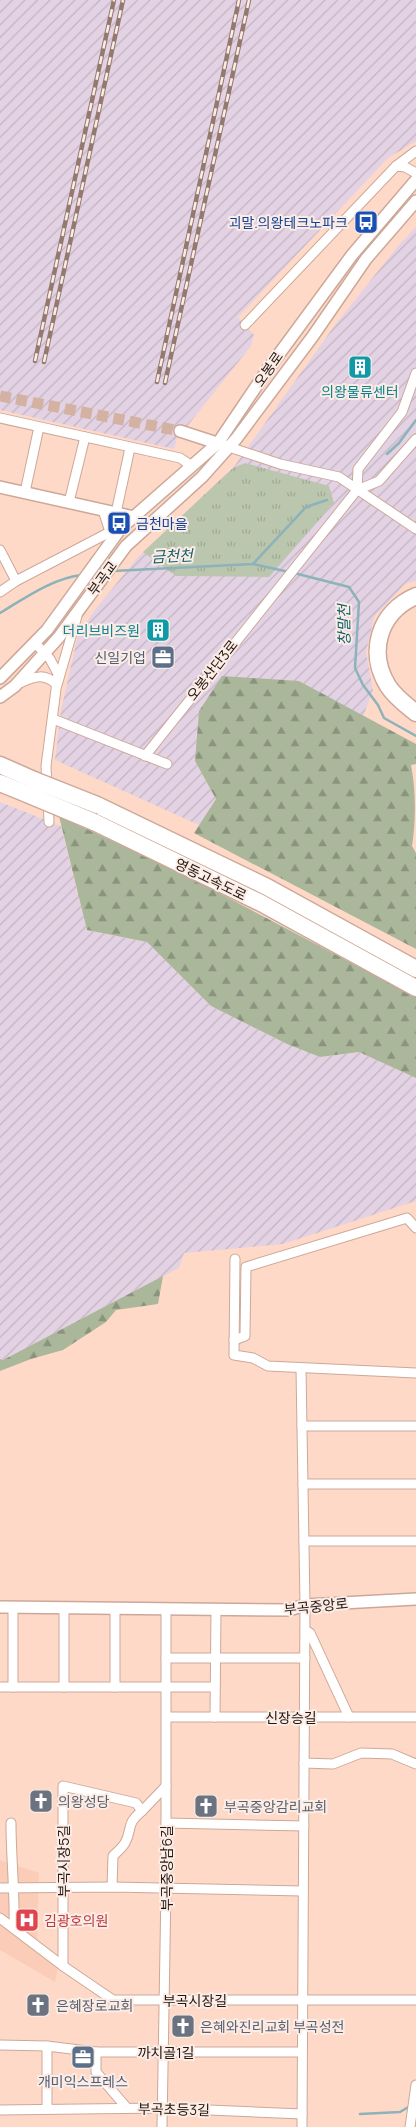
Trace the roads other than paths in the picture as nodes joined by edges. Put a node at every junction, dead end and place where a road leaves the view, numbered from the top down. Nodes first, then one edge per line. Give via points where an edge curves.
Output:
1 (416, 151) edge
2 (396, 166) junction
3 (416, 173) edge
4 (416, 180) edge
5 (416, 201) edge
6 (245, 325) dead end
7 (416, 373) edge
8 (0, 418) edge
9 (39, 427) junction
10 (180, 431) tunnel mouth
11 (85, 438) junction
12 (416, 439) edge
13 (218, 443) junction
14 (229, 447) junction
15 (130, 448) junction
16 (183, 475) junction
17 (0, 487) edge
18 (356, 490) junction
19 (25, 492) junction
20 (69, 502) junction
21 (103, 510) junction
22 (116, 513) junction
23 (134, 517) junction
24 (416, 529) edge
25 (114, 532) junction
26 (108, 546) joint
27 (126, 546) joint
28 (0, 550) edge
29 (16, 581) junction
30 (0, 592) edge
31 (416, 596) edge
32 (416, 604) edge
33 (79, 611) junction
34 (36, 643) junction
35 (45, 654) junction
36 (0, 678) edge
37 (58, 685) junction
38 (15, 686) junction
39 (0, 697) edge
40 (416, 704) edge
41 (416, 713) edge
42 (53, 719) junction
43 (145, 756) junction
44 (167, 764) dead end
45 (0, 765) edge
46 (0, 783) edge
47 (30, 787) junction
48 (96, 814) junction
49 (49, 822) dead end
50 (416, 969) edge
51 (416, 988) edge
52 (416, 1228) edge
53 (235, 1259) dead end
54 (234, 1340) junction
55 (301, 1369) junction
56 (416, 1373) edge
57 (302, 1426) junction
58 (416, 1426) edge
59 (303, 1484) junction
60 (416, 1484) edge
61 (304, 1541) junction
62 (416, 1541) edge
63 (416, 1599) edge
64 (305, 1605) junction
65 (0, 1607) edge
66 (13, 1607) junction
67 (64, 1608) junction
68 (115, 1608) junction
69 (166, 1609) junction
70 (216, 1610) junction
71 (305, 1630) junction
72 (166, 1658) junction
73 (216, 1658) junction
74 (305, 1658) junction
75 (0, 1687) edge
76 (13, 1687) junction
77 (64, 1687) junction
78 (115, 1687) junction
79 (167, 1687) junction
80 (215, 1687) junction
81 (167, 1717) junction
82 (215, 1717) junction
83 (304, 1717) junction
84 (349, 1717) junction
85 (416, 1717) edge
86 (304, 1763) junction
87 (416, 1764) edge
88 (166, 1786) junction
89 (142, 1810) junction
90 (11, 1823) dead end
91 (166, 1823) junction
92 (304, 1826) junction
93 (63, 1887) junction
94 (112, 1887) junction
95 (0, 1888) edge
96 (15, 1888) junction
97 (166, 1888) junction
98 (303, 1891) junction
99 (0, 1918) edge
100 (14, 1928) junction
101 (62, 1966) junction
102 (164, 2000) junction
103 (303, 2000) junction
104 (416, 2000) edge
105 (0, 2045) edge
106 (47, 2046) junction
107 (96, 2052) junction
108 (163, 2052) junction
109 (302, 2052) junction
110 (416, 2086) edge
111 (127, 2108) junction
112 (162, 2108) junction
113 (47, 2109) junction
114 (0, 2110) edge
115 (302, 2114) junction
116 (162, 2127) edge
117 (302, 2127) edge
118 (410, 2127) edge

1 - 2 street
2 - 3 street
2 - 6 street
4 - 13 street, 오봉로 via 352,255
5 - 14 street, 오봉로 via 366,259 313,336
7 - 18 street via 402,412 358,469
8 - 9 street
9 - 11 street
9 - 19 street
10 - 13 street
11 - 15 street
11 - 20 street
12 - 18 street via 379,481
13 - 14 street
13 - 16 street, 오봉로
14 - 18 street via 280,464 338,477
14 - 27 street, 오봉로 via 202,477
15 - 16 street via 187,461 188,468
15 - 22 street
16 - 23 street, 오봉로
17 - 19 street
18 - 24 street
18 - 43 street, 오봉산단3로
19 - 20 street
20 - 21 street
21 - 22 street
21 - 25 street
22 - 23 street
23 - 25 street, 오봉로
25 - 26 street, 오봉로
25 - 29 street
26 - 34 street, 부곡교
27 - 33 street, 부곡교
28 - 29 street
29 - 30 street
31 - 41 highway via 392,612 378,644 378,665 389,687
32 - 40 highway via 397,614 384,645 385,664 393,682
33 - 35 street
33 - 37 street
34 - 35 street
34 - 36 street
35 - 37 street via 58,674
35 - 38 street
37 - 38 street via 43,676 34,676
37 - 42 street
38 - 39 street
42 - 43 street
42 - 49 street via 46,766
43 - 44 street
45 - 47 highway, 영동고속도로
46 - 47 highway, 영동고속도로
47 - 48 highway, 영동고속도로, bridge
48 - 50 highway, 영동고속도로 via 267,887
48 - 51 highway, 영동고속도로
52 - 54 street via 407,1218 246,1267 245,1336
53 - 54 street
54 - 55 street via 234,1355 253,1358 268,1366
55 - 56 street
55 - 57 street
57 - 58 street
57 - 59 street
59 - 60 street
59 - 61 street
61 - 62 street
61 - 64 street
63 - 64 street, 부곡중앙로
64 - 70 street, 부곡중앙로 via 289,1610
64 - 71 street
65 - 66 street, 부곡중앙로
66 - 67 street, 부곡중앙로
66 - 76 street
67 - 68 street, 부곡중앙로
67 - 77 street
68 - 69 street, 부곡중앙로
68 - 78 street
69 - 70 street, 부곡중앙로
69 - 72 street, 부곡중앙남6길
70 - 73 street
71 - 74 street
71 - 84 street via 310,1634
72 - 73 street
72 - 79 street, 부곡중앙남6길
73 - 74 street
73 - 80 street
74 - 83 street
75 - 76 street
76 - 77 street
77 - 78 street
78 - 79 street
79 - 80 street
79 - 81 street, 부곡중앙남6길
80 - 82 street
81 - 82 street, 신장승길
81 - 88 street, 부곡중앙남6길
82 - 83 street, 신장승길
83 - 84 street, 신장승길
83 - 86 street
84 - 85 street, 신장승길
86 - 87 street via 333,1764 361,1753 392,1754
86 - 92 street
88 - 89 street
88 - 91 street, 부곡중앙남6길
89 - 93 street, 부곡시장5길 via 136,1803 63,1786
89 - 94 street via 133,1818 126,1843 113,1856
90 - 96 street via 11,1864
91 - 92 street
91 - 97 street, 부곡중앙남6길
92 - 98 street
93 - 94 street
93 - 96 street
93 - 101 street, 부곡시장5길
94 - 97 street
95 - 96 street
96 - 100 street
97 - 98 street
97 - 102 street, 부곡중앙남6길
98 - 103 street
99 - 100 street, 부곡시장길
100 - 101 street, 부곡시장길
101 - 102 street, 부곡시장길 via 114,2000
102 - 103 street, 부곡시장길
102 - 108 street, 부곡중앙남6길
103 - 104 street, 부곡시장길
103 - 109 street
105 - 106 street, 까치골1길
106 - 107 street, 까치골1길
106 - 113 street
107 - 108 street, 까치골1길
107 - 111 street via 96,2072
108 - 109 street, 까치골1길
108 - 112 street, 부곡중앙남6길
109 - 115 street
110 - 118 street
111 - 112 street, 부곡초등3길
111 - 113 street, 부곡초등3길
112 - 115 street, 부곡초등3길
112 - 116 street, 부곡중앙남6길
113 - 114 street, 부곡초등3길
115 - 117 street

